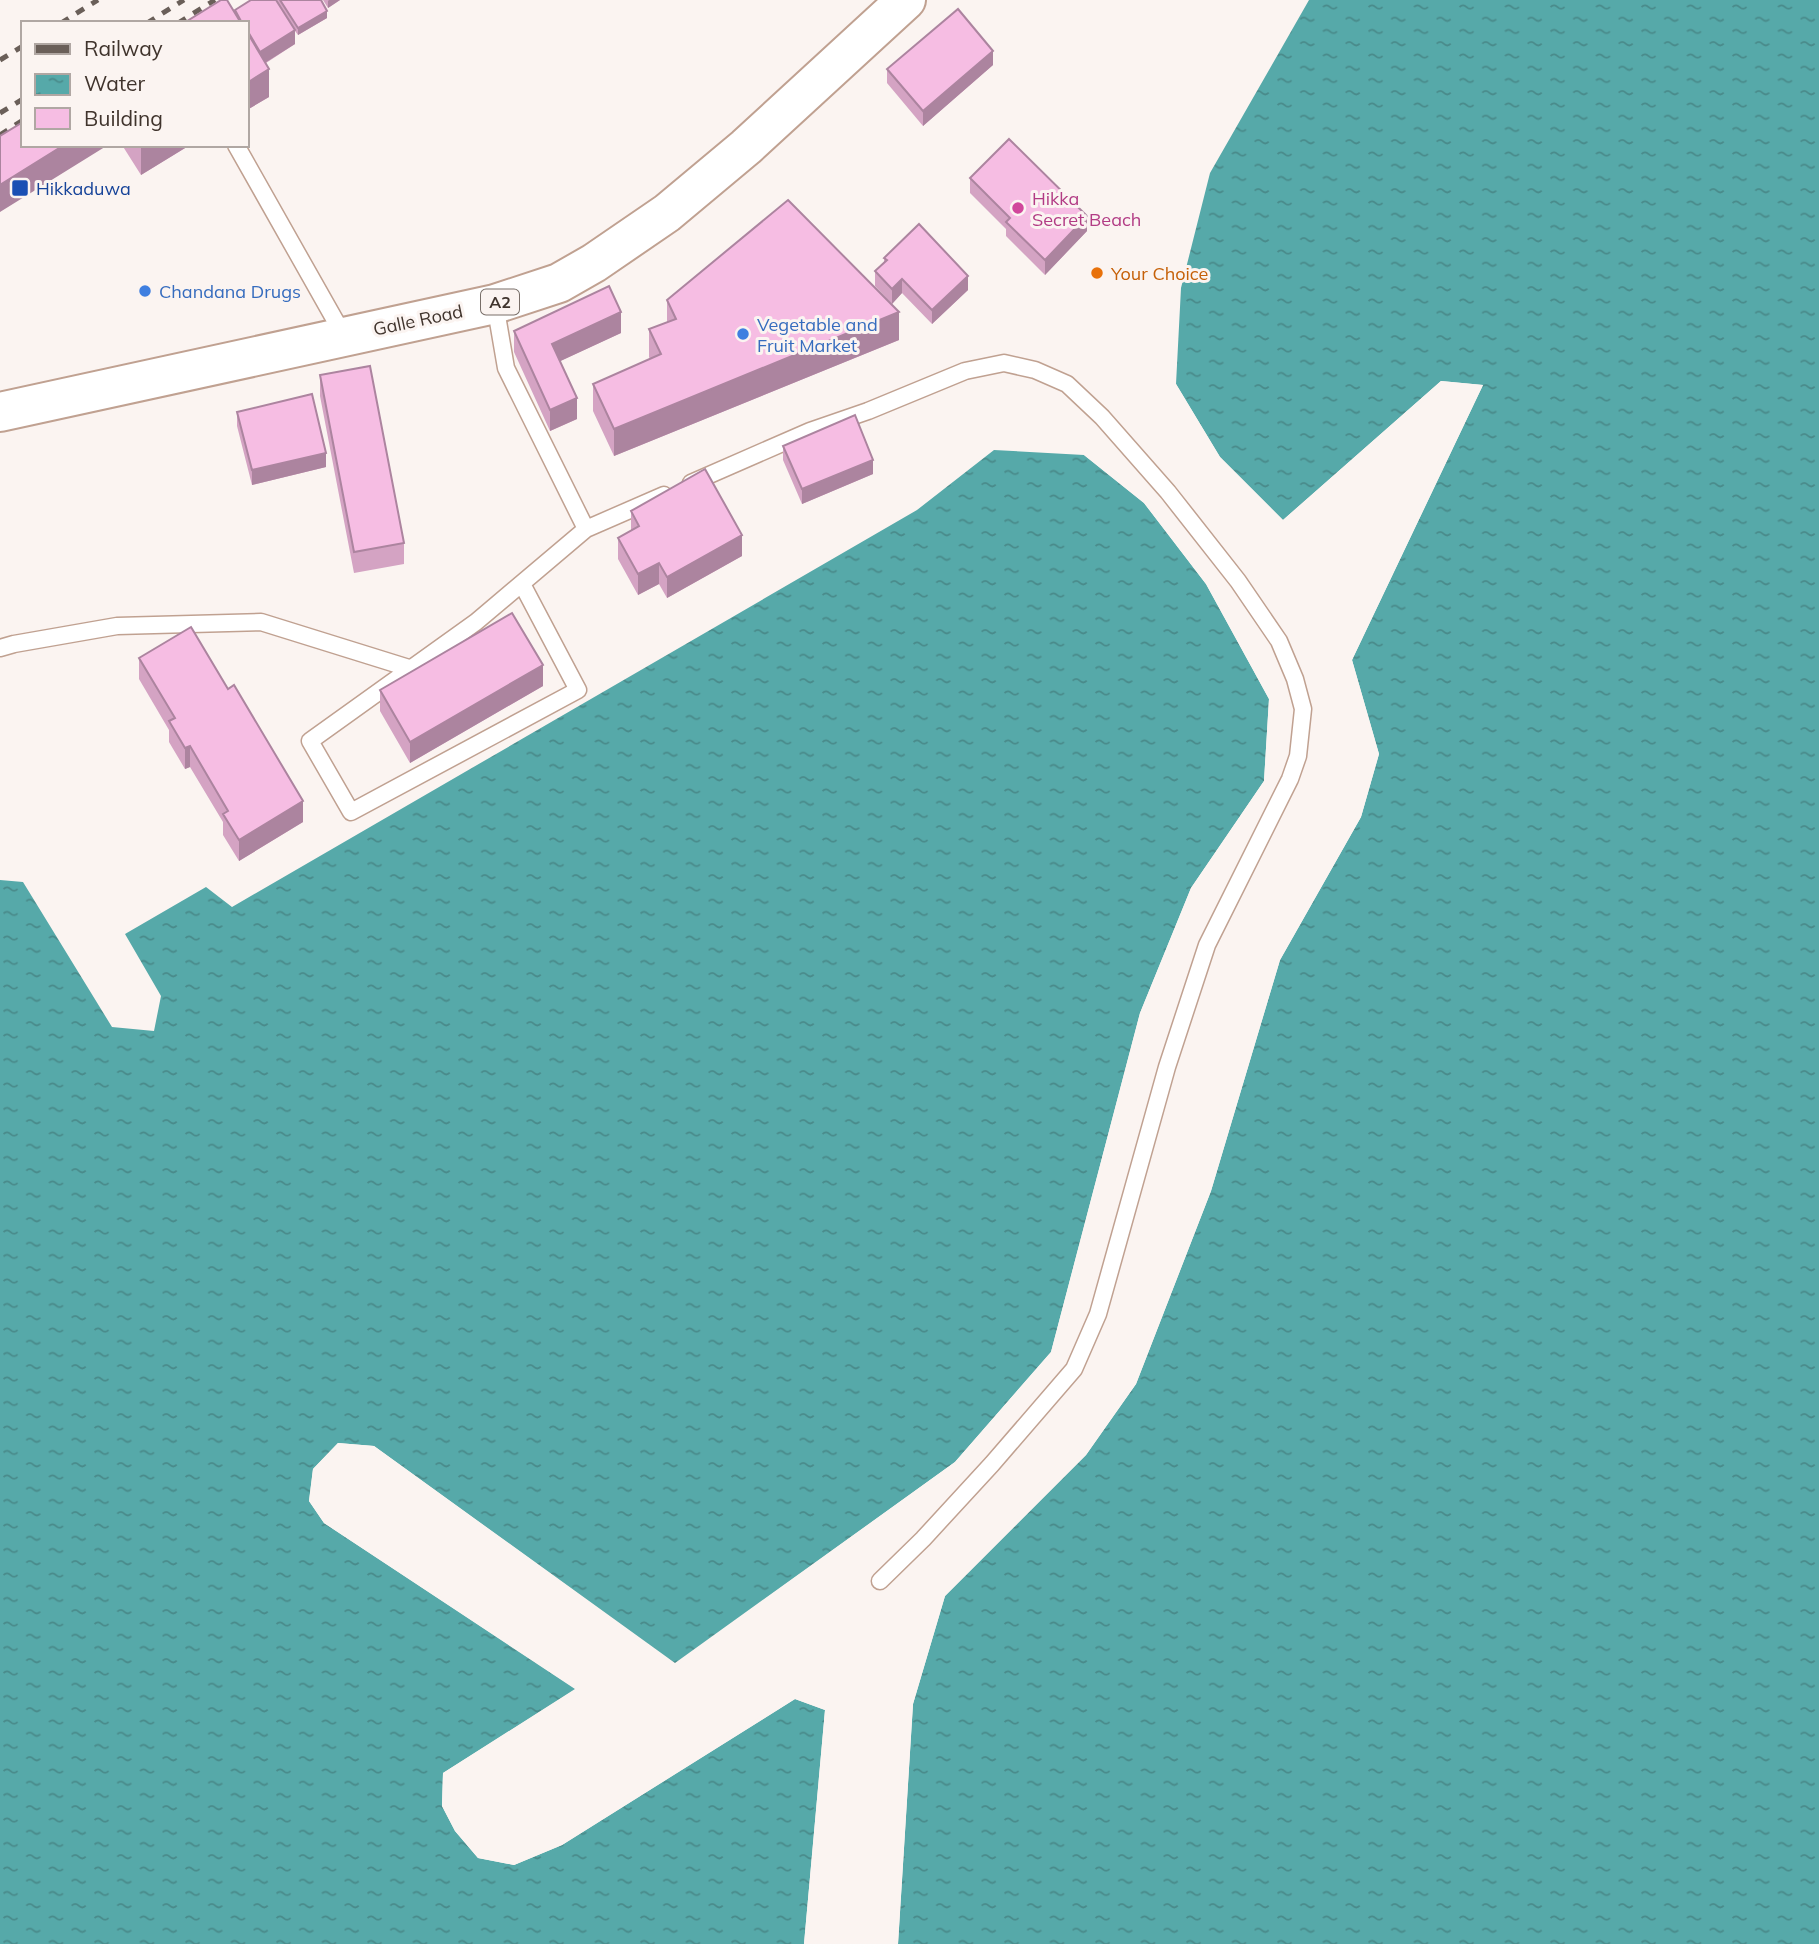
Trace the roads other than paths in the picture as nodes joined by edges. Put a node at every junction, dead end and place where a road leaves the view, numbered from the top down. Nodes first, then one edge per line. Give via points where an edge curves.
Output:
1 (906, 0) edge
2 (237, 147) edge
3 (495, 304) junction
4 (344, 336) junction
5 (0, 412) edge
6 (586, 529) junction
7 (522, 584) junction
8 (0, 648) edge
9 (412, 668) junction
10 (880, 1581) dead end

1 - 3 highway, Galle Road / A2 via 746,147 667,212 559,283
2 - 4 lane
3 - 4 highway, Galle Road / A2
3 - 6 lane via 506,368
4 - 5 highway, Galle Road / A2
6 - 7 lane
6 - 10 lane via 810,431 965,370 1004,363 1035,369 1067,384 1168,492 1279,641 1295,679 1303,709 1298,757 1207,945 1167,1067 1098,1314 1074,1369
7 - 9 lane
7 - 9 lane via 578,690 351,811 310,741
8 - 9 lane via 117,626 261,622

